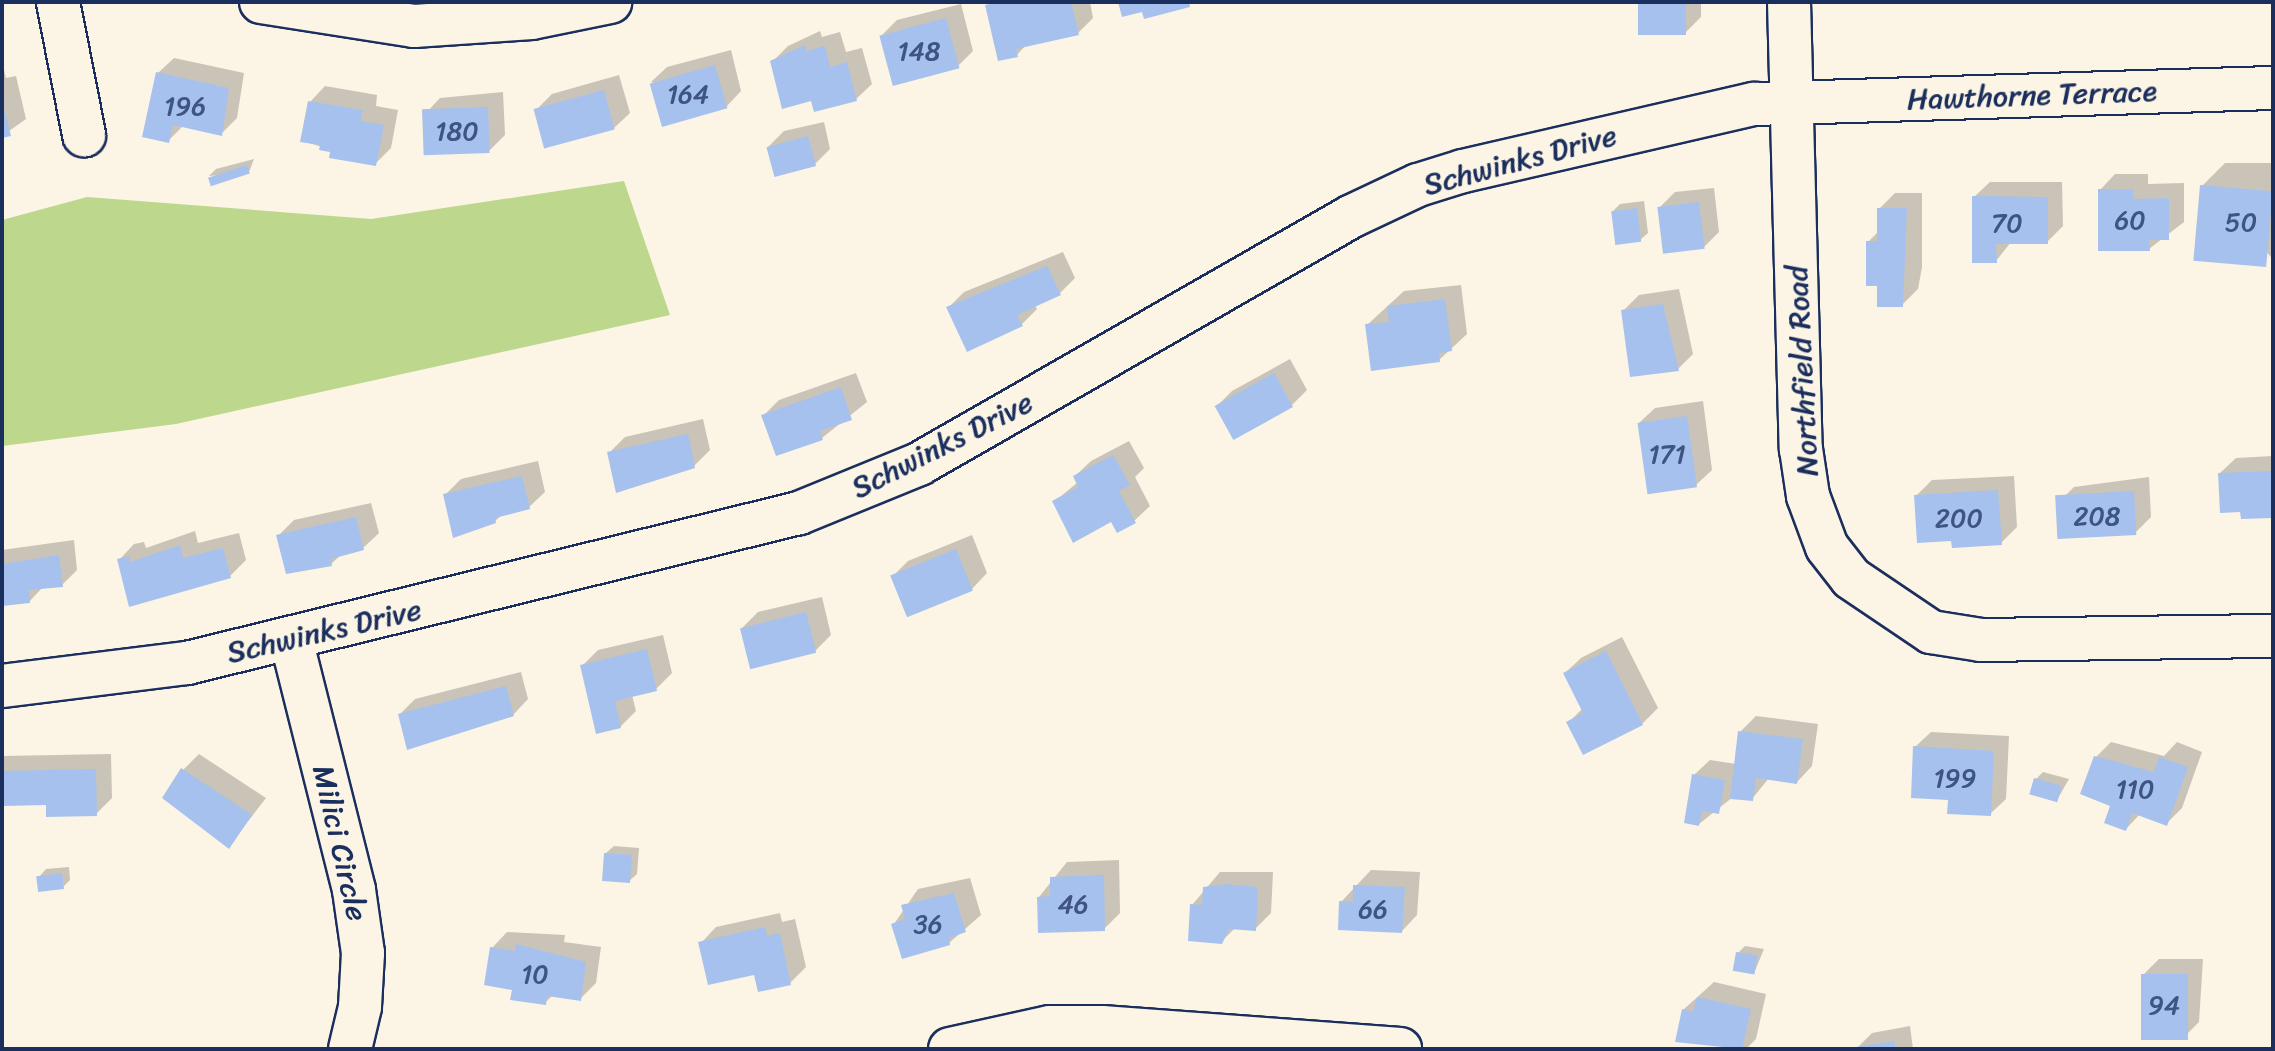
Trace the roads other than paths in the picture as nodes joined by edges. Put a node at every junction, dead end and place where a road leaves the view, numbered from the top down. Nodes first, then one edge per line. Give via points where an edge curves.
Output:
1 (58, 2) edge
2 (261, 2) edge
3 (610, 2) edge
4 (1789, 2) edge
5 (2273, 88) edge
6 (1792, 101) junction
7 (84, 135) dead end
8 (2273, 636) edge
9 (291, 639) junction
10 (2, 686) edge
11 (350, 1049) edge
12 (950, 1049) edge
13 (1400, 1049) edge

1 - 7 street
2 - 3 street via 414,26 532,18
4 - 6 street, Northfield Road
5 - 6 street, Hawthorne Terrace
6 - 8 street, Northfield Road via 1801,449 1808,496 1827,547 1851,578 1931,632 1981,640
6 - 9 street, Schwinks Drive via 1716,109 1463,171 1384,199 919,464 799,513
9 - 10 street, Schwinks Drive via 139,671
9 - 11 street, Milici Circle via 354,890 361,941 360,1007
12 - 13 street via 1050,1027

